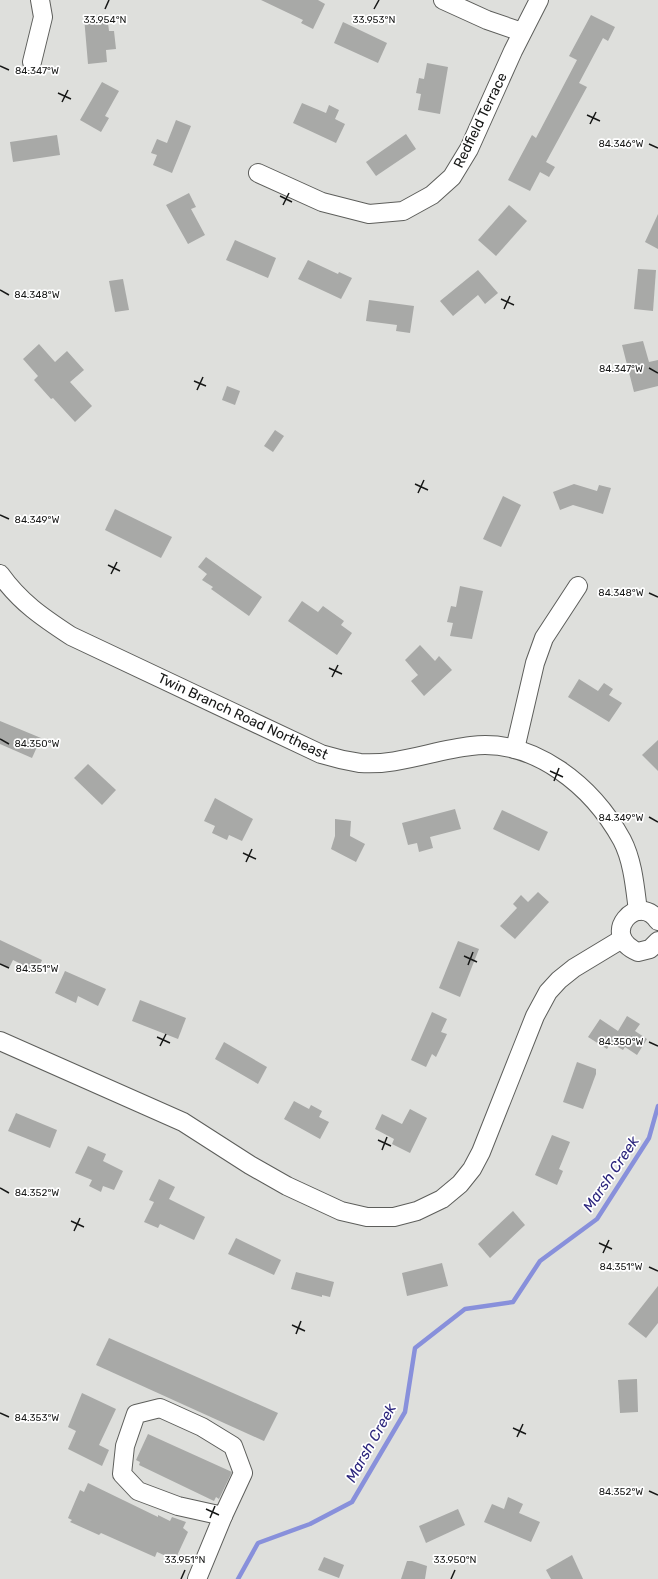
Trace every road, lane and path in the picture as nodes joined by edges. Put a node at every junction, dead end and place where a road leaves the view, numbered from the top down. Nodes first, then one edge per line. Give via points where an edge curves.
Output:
1 (40, 0) edge
2 (443, 0) edge
3 (539, 0) edge
4 (522, 32) junction
5 (32, 62) dead end
6 (258, 173) dead end
7 (0, 574) edge
8 (578, 586) dead end
9 (515, 750) junction
10 (638, 911) junction
11 (658, 921) edge
12 (622, 939) junction
13 (658, 942) edge
14 (0, 1041) edge
15 (223, 1516) junction
16 (197, 1579) edge

1 - 5 street via 43,17
2 - 4 street via 487,20
3 - 4 street, Redfield Terrace
4 - 6 street, Redfield Terrace via 469,149 452,177 432,195 403,211 369,214 322,202
7 - 9 street, Twin Branch Road Northeast via 38,614 71,636 322,754 360,763 384,762 472,745
8 - 9 street via 544,638 535,663
9 - 10 street, Twin Branch Road Northeast via 538,758 561,771 599,805 622,841 635,885
10 - 11 street via 649,913
10 - 12 street via 623,921 620,932
12 - 13 street via 626,945 638,952 650,949
12 - 14 street via 574,968 548,992 535,1016 482,1152 460,1184 442,1199 417,1211 394,1217 367,1217 341,1211 287,1186 183,1122
15 - 15 street via 243,1473 233,1446 160,1408 136,1414 125,1446 122,1474 138,1491 178,1506
15 - 16 street

